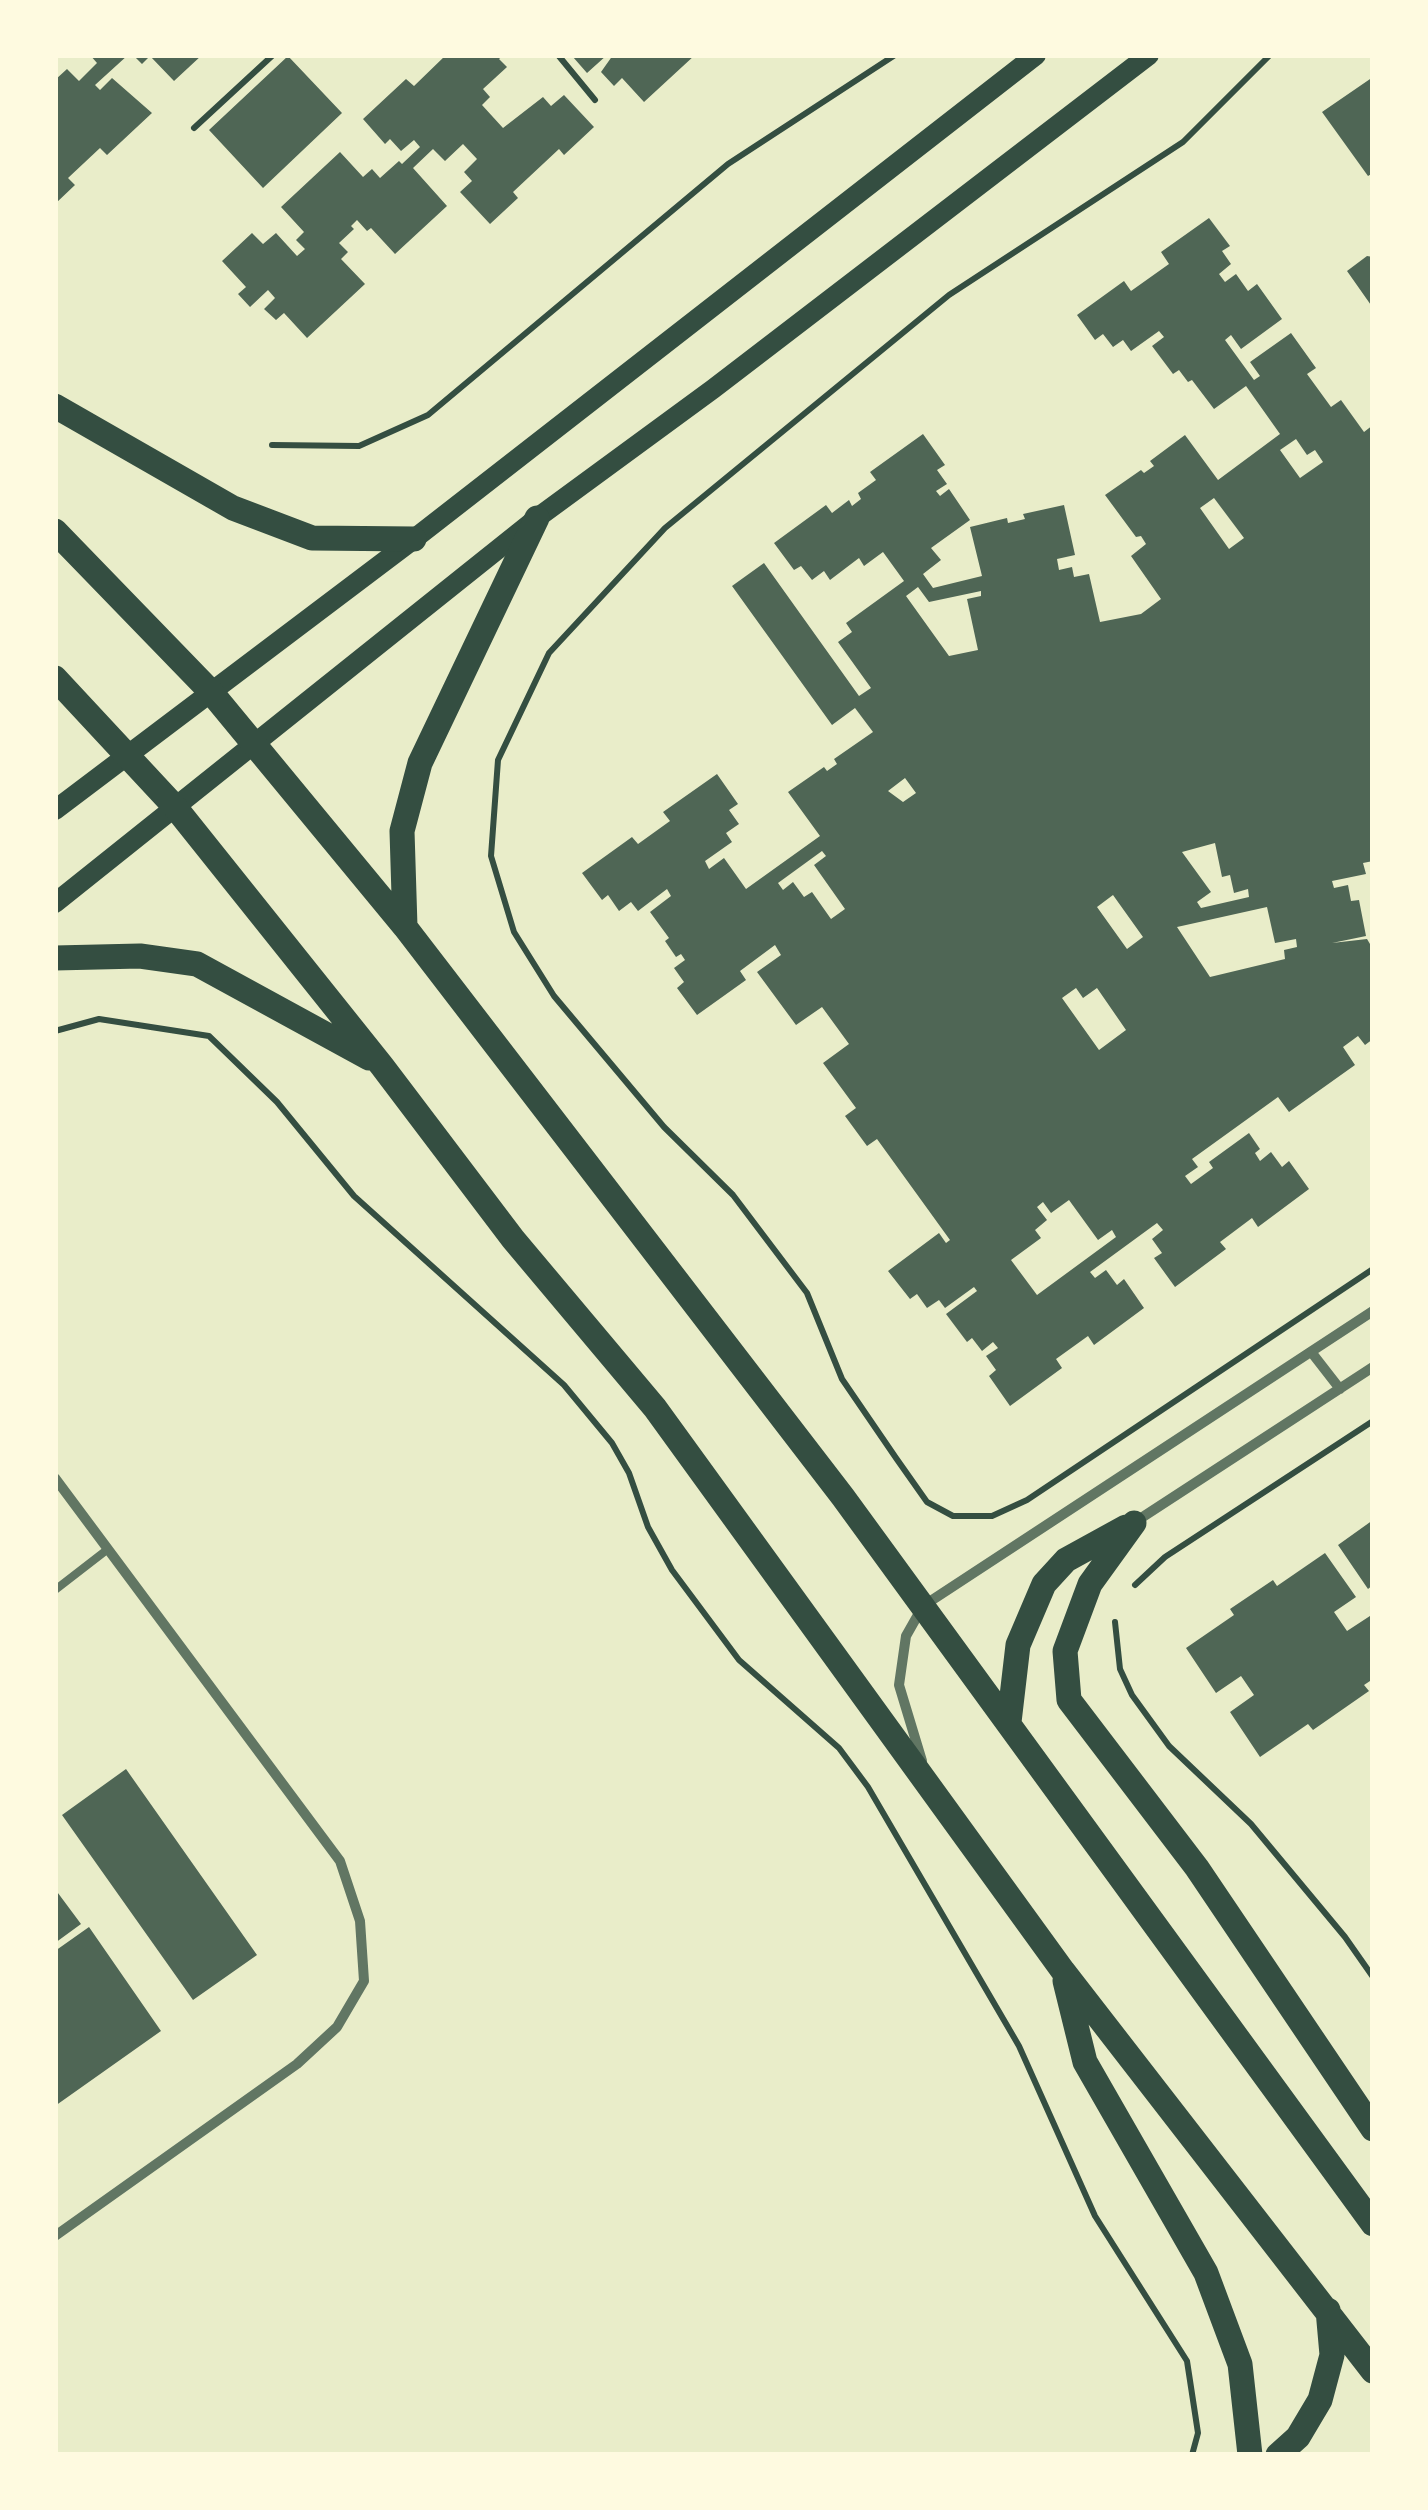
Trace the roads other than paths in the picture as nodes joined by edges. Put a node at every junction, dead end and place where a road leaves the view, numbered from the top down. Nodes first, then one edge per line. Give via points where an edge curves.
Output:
1 (1036, 55) edge
2 (1149, 55) edge
3 (55, 406) edge
4 (536, 518) junction
5 (55, 531) edge
6 (414, 540) junction
7 (55, 678) edge
8 (211, 692) junction
9 (254, 744) junction
10 (127, 756) junction
11 (175, 807) junction
12 (55, 810) edge
13 (55, 904) edge
14 (404, 927) junction
15 (55, 958) edge
16 (382, 1066) junction
17 (1373, 1312) edge
18 (1312, 1353) junction
19 (1373, 1368) edge
20 (1340, 1389) junction
21 (55, 1478) edge
22 (1134, 1523) junction
23 (108, 1549) junction
24 (55, 1590) edge
25 (923, 1606) junction
26 (1009, 1722) junction
27 (930, 1786) junction
28 (1063, 1971) junction
29 (1373, 2129) edge
30 (1340, 2182) junction
31 (1373, 2199) edge
32 (1373, 2224) edge
33 (55, 2236) edge
34 (1328, 2310) junction
35 (1373, 2370) edge
36 (1250, 2455) edge
37 (1278, 2455) edge

1 - 6 main road
2 - 4 main road
3 - 6 main road via 233,508 312,538
4 - 9 main road
4 - 14 main road via 420,763 402,831
5 - 8 main road
6 - 8 main road
7 - 10 main road
8 - 9 main road
8 - 10 main road
9 - 11 main road
9 - 14 main road
10 - 11 main road
10 - 12 main road
11 - 13 main road
11 - 16 main road
14 - 25 main road
15 - 16 main road via 140,956 198,964
16 - 27 main road via 513,1240 655,1408
17 - 18 street
18 - 20 street
18 - 25 street
19 - 20 street
20 - 22 street
21 - 23 street
22 - 26 main road via 1066,1560 1044,1584 1018,1645
22 - 29 main road via 1090,1584 1065,1651 1069,1700 1197,1868
23 - 24 lane
23 - 33 street via 340,1861 360,1921 364,1981 337,2027 297,2064
25 - 26 main road
25 - 27 street via 906,1636 899,1686
26 - 30 main road
27 - 28 main road
28 - 34 main road
28 - 36 main road via 1086,2062 1206,2273 1240,2364
30 - 31 main road
30 - 32 main road
34 - 35 main road
34 - 37 main road via 1332,2354 1320,2400

